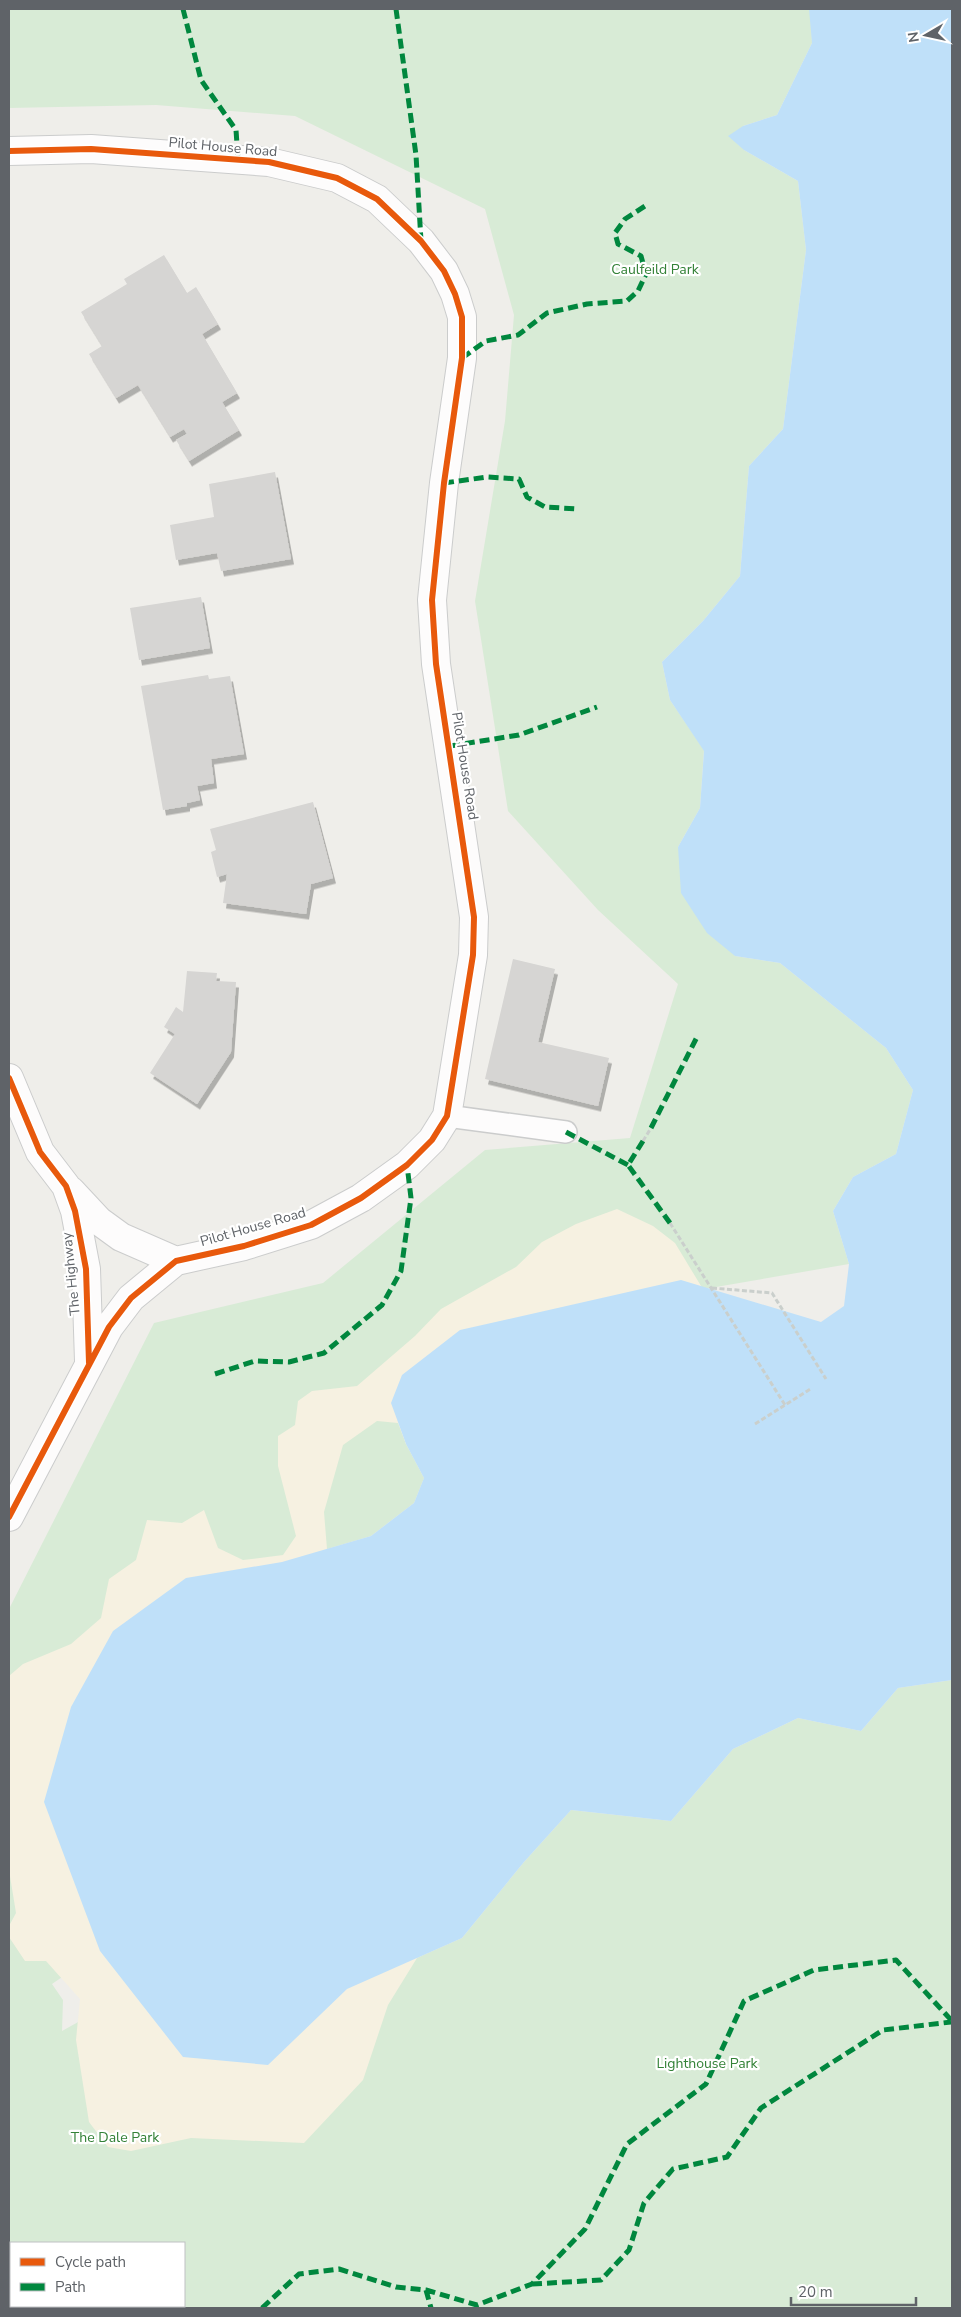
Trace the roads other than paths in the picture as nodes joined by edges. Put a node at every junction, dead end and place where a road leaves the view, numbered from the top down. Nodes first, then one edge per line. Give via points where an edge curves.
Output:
1 (9, 151) edge
2 (9, 1078) edge
3 (448, 1116) junction
4 (566, 1132) dead end
5 (66, 1186) junction
6 (176, 1261) junction
7 (89, 1365) junction
8 (9, 1517) edge

1 - 3 street, Pilot House Road via 91,149 269,162 337,178 377,198 444,271 455,294 462,317 462,358 432,600 436,664 474,917 473,955
2 - 5 street, The Highway via 40,1152
3 - 4 lane
3 - 6 street, Pilot House Road via 432,1140 407,1165 361,1198 311,1225 244,1246
5 - 6 street, The Highway via 100,1221 121,1237
5 - 7 street, The Highway via 85,1259
6 - 7 street, Pilot House Road via 131,1298 109,1327
7 - 8 street, Pilot House Road

